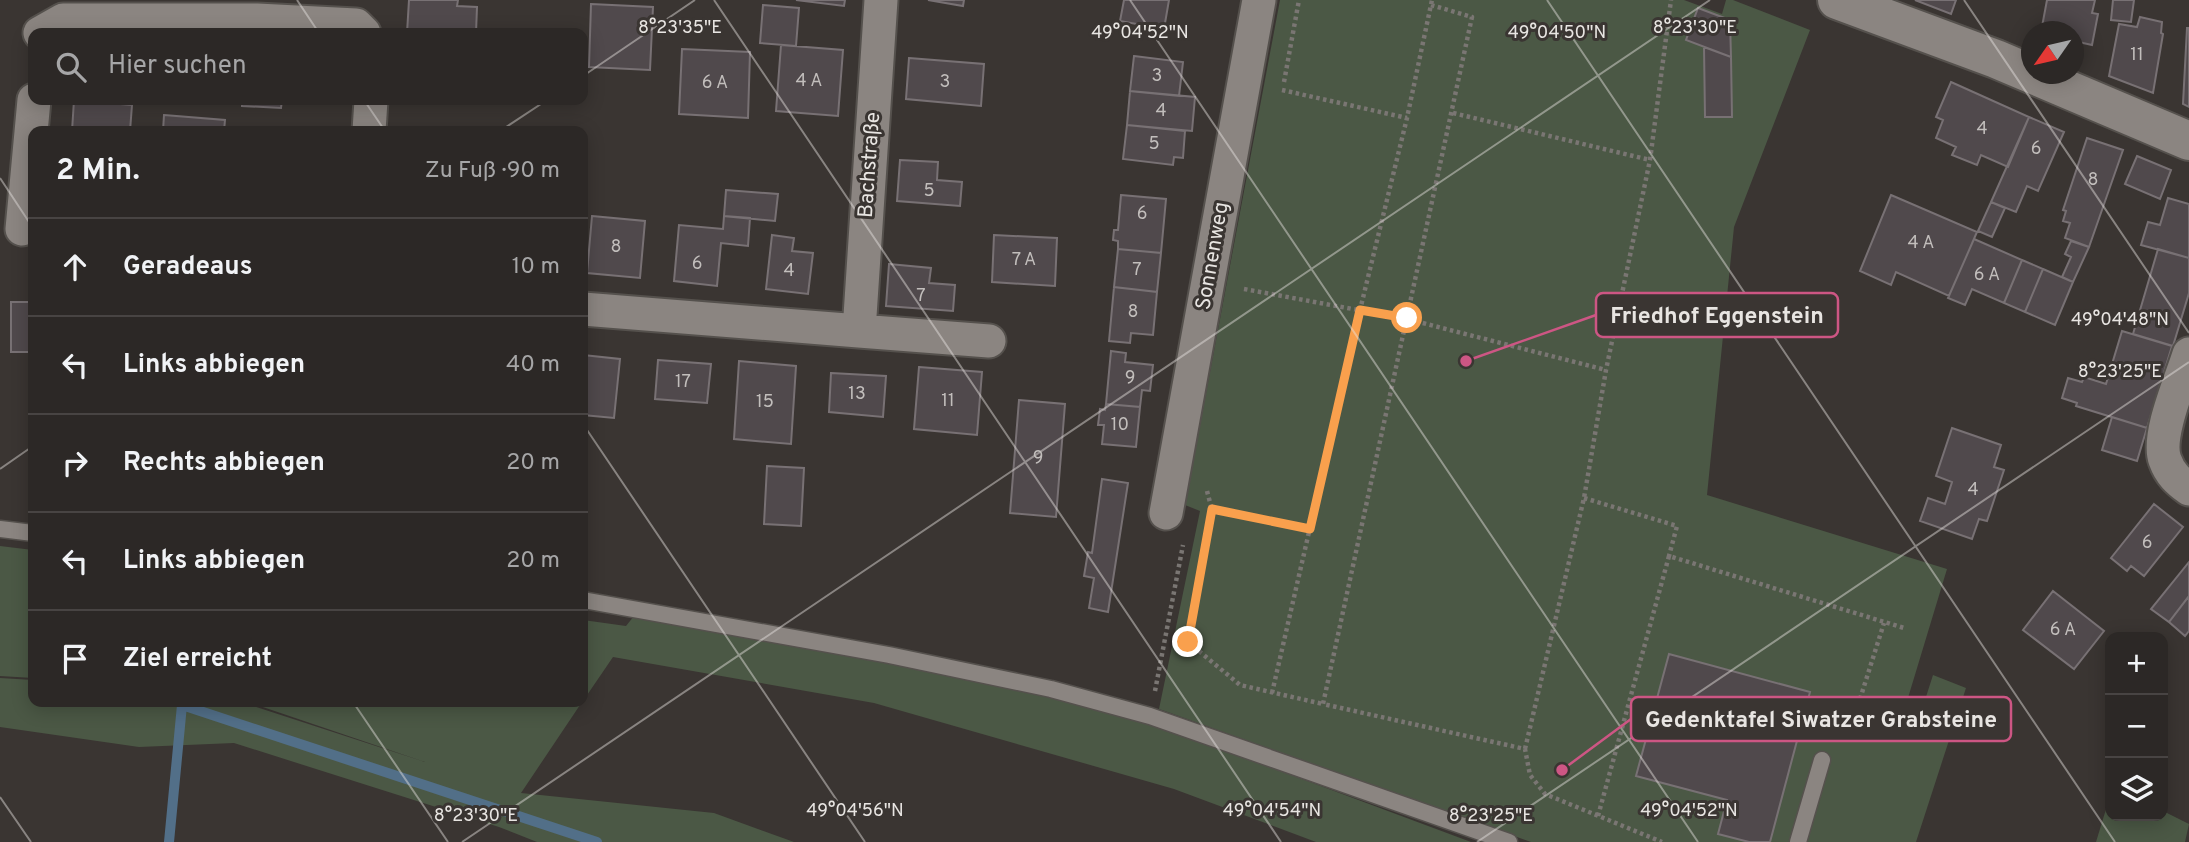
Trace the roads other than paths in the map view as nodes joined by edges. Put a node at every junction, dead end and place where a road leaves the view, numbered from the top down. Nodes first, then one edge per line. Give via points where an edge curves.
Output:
1 (881, 0) edge
2 (1259, 0) edge
3 (1838, 0) edge
4 (49, 28) edge
5 (359, 28) edge
6 (33, 105) edge
7 (371, 105) edge
8 (31, 126) edge
9 (369, 126) edge
10 (2189, 141) edge
11 (28, 151) edge
12 (19, 228) edge
13 (588, 309) edge
14 (859, 331) junction
15 (989, 341) dead end
16 (2189, 354) edge
17 (2189, 489) edge
18 (1167, 513) road end
19 (0, 529) edge
20 (28, 532) edge
21 (588, 601) edge
22 (1822, 760) dead end
23 (1509, 842) edge
24 (1798, 842) edge

1 - 14 street, Bachstraße
2 - 18 street, Sonnenweg
3 - 10 street via 1996,59
4 - 5 street via 63,20 257,20
6 - 8 street
7 - 9 street
11 - 12 street
13 - 14 street
14 - 15 street
16 - 17 street via 2164,435 2164,458 2175,479
19 - 20 lane
21 - 23 lane via 889,654 1063,693 1150,716
22 - 24 lane

